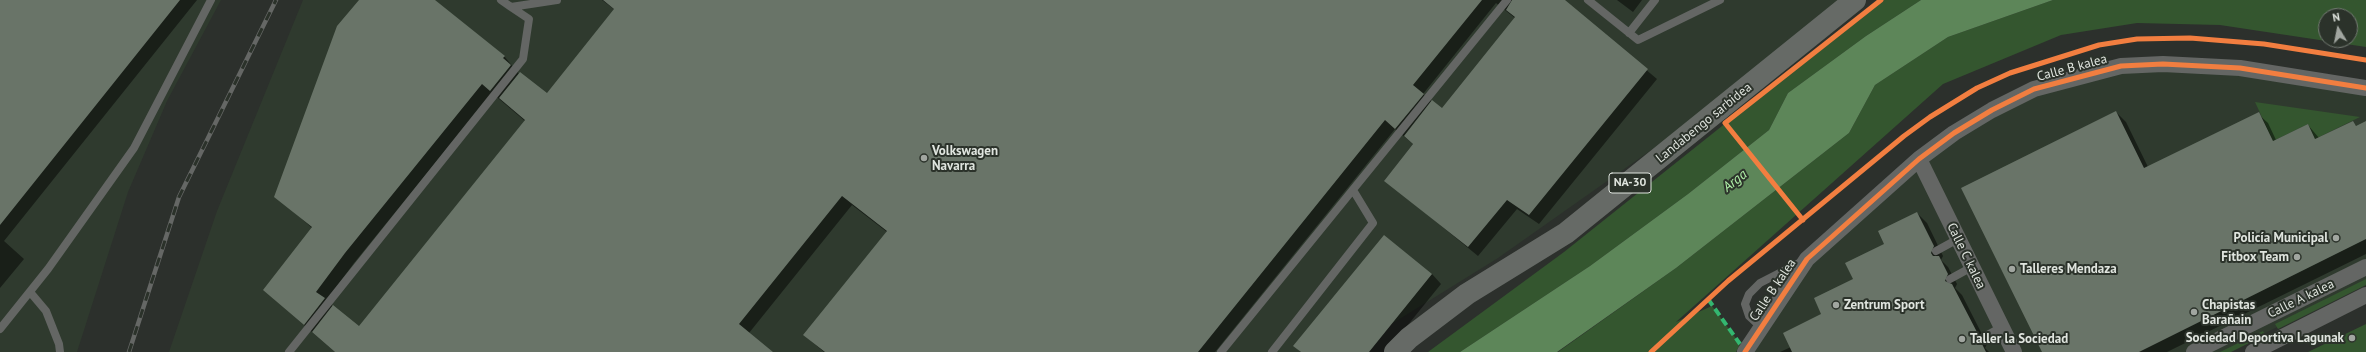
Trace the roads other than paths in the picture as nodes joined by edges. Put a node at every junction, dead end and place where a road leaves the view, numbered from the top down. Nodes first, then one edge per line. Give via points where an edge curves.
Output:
1 (211, 0) edge
2 (501, 0) edge
3 (557, 0) edge
4 (1507, 0) edge
5 (1588, 0) edge
6 (1656, 0) edge
7 (1720, 0) edge
8 (1855, 0) edge
9 (511, 7) junction
10 (1629, 33) junction
11 (2366, 88) edge
12 (1919, 159) junction
13 (1353, 190) junction
14 (1958, 239) junction
15 (1936, 251) dead end
16 (1807, 260) junction
17 (1972, 267) junction
18 (2366, 267) edge
19 (1950, 279) dead end
20 (30, 292) junction
21 (2366, 295) edge
22 (1761, 327) junction
23 (2002, 327) junction
24 (0, 329) edge
25 (1980, 339) dead end
26 (60, 352) edge
27 (289, 352) edge
28 (1221, 352) edge
29 (1272, 352) edge
30 (1394, 352) edge
31 (1745, 352) edge
32 (2014, 352) edge
33 (2194, 352) edge
34 (2253, 352) edge

1 - 20 lane via 134,148
2 - 9 lane
3 - 9 lane
4 - 13 lane
5 - 10 lane
6 - 10 lane
7 - 10 lane via 1638,40
8 - 30 highway, Landabengo sarbidea / NA-30 via 1566,233 1467,294
9 - 27 lane via 529,19 523,59
11 - 12 street, Calle B kalea via 2240,68 2163,64 2121,66 2034,89 1954,133
12 - 14 street, Calle C kalea
12 - 16 street, Calle B kalea
13 - 28 lane
13 - 29 lane via 1373,223
14 - 15 lane
14 - 17 street, Calle C kalea
16 - 22 street, Calle B kalea
16 - 22 lane via 1781,270 1760,283 1749,294 1746,304 1749,316
17 - 19 lane
17 - 23 street, Calle C kalea
18 - 33 street, Calle A kalea
20 - 24 lane
20 - 26 lane via 46,311
21 - 34 street, Calle A kalea
22 - 31 street, Calle B kalea
23 - 25 lane
23 - 32 street, Calle C kalea

